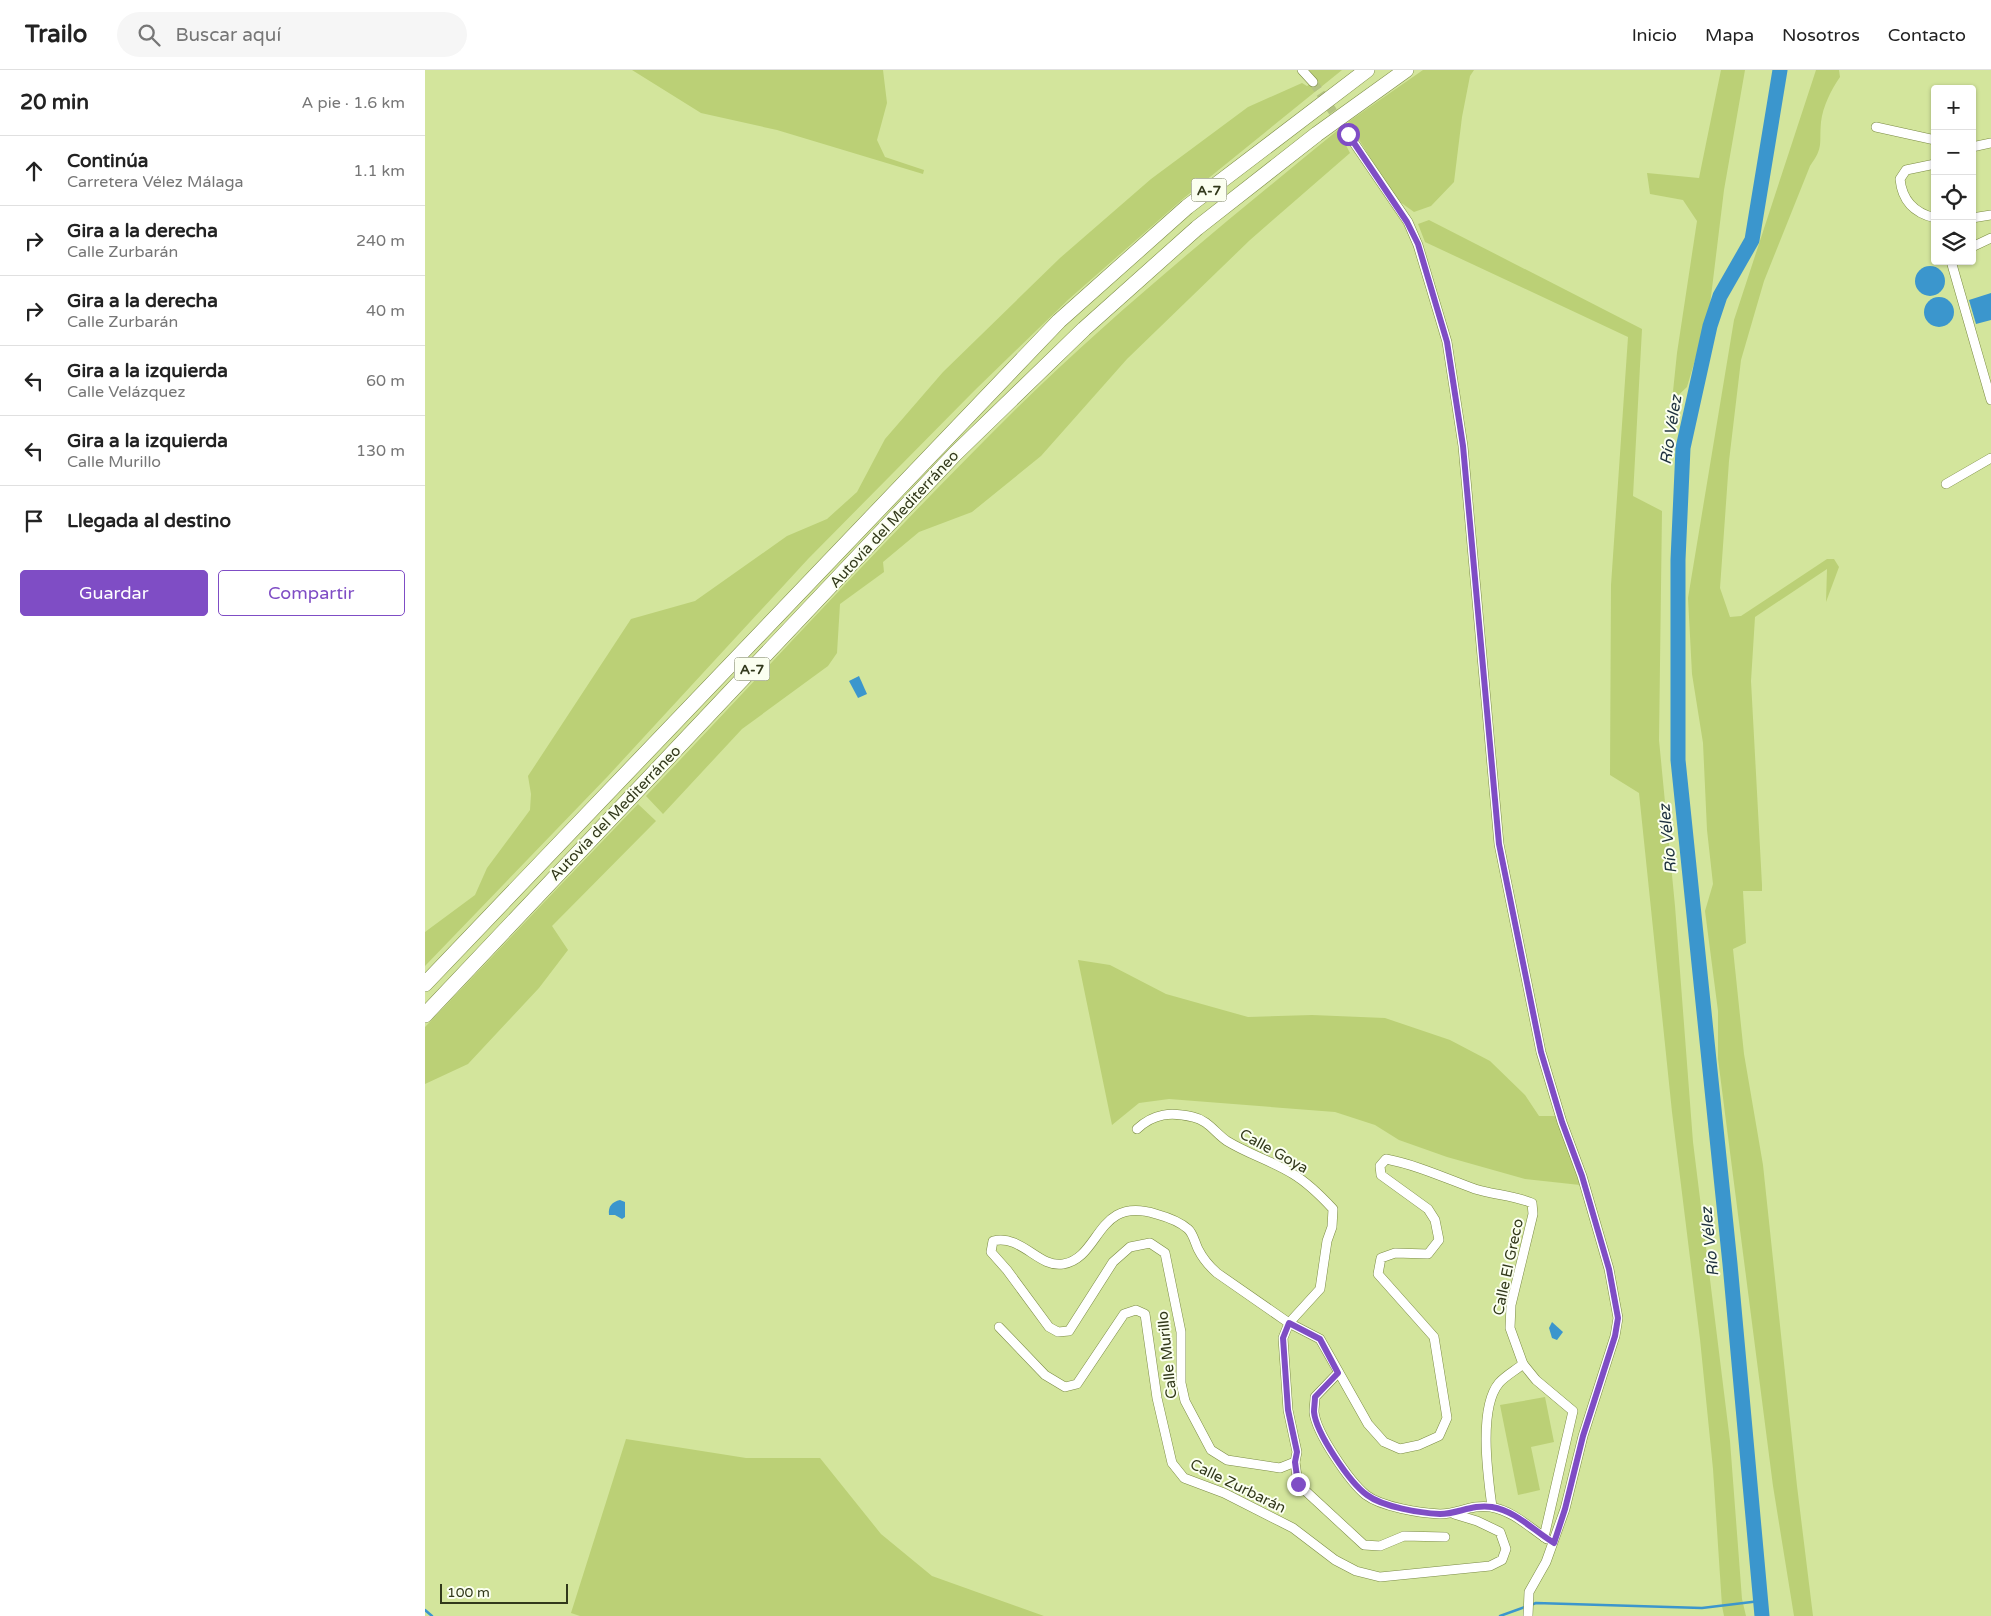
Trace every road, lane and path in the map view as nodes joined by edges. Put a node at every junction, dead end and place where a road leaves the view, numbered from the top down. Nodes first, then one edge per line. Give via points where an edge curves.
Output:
1 (1301, 70) edge
2 (1367, 70) edge
3 (1406, 70) edge
4 (1313, 82) tunnel mouth
5 (1876, 127) dead end
6 (1348, 134) tunnel mouth
7 (1931, 139) edge
8 (1991, 143) edge
9 (1976, 146) edge
10 (1931, 165) edge
11 (1991, 215) edge
12 (1931, 216) edge
13 (1976, 217) edge
14 (1991, 238) edge
15 (1976, 245) edge
16 (1952, 265) edge
17 (1991, 400) edge
18 (1991, 458) edge
19 (1946, 484) dead end
20 (425, 984) edge
21 (425, 1015) edge
22 (1137, 1128) dead end
23 (1289, 1323) junction
24 (999, 1327) dead end
25 (1523, 1364) junction
26 (1338, 1373) junction
27 (1295, 1462) junction
28 (1492, 1507) junction
29 (1454, 1514) junction
30 (1445, 1536) dead end
31 (1544, 1537) junction
32 (1554, 1543) junction
33 (1528, 1616) edge

1 - 4 street
2 - 20 highway, Autovía del Mediterráneo / A-7 via 1187,207 1059,321
3 - 21 highway, Autovía del Mediterráneo / A-7 via 1317,134 1197,228 1084,329 955,454
5 - 7 street
6 - 32 street via 1407,222 1418,244 1447,342 1463,446 1499,844 1541,1052 1587,1191 1618,1318
8 - 9 street
10 - 12 street via 1906,170 1900,179 1907,202
11 - 13 street
14 - 15 street
16 - 17 street
18 - 19 street
22 - 23 street, Calle Goya via 1157,1115 1193,1117 1204,1121 1225,1140 1293,1174 1333,1209 1320,1289
23 - 26 street via 1320,1339
23 - 27 street via 1283,1338 1288,1410 1297,1452
23 - 27 street, Calle Murillo via 1207,1264 1189,1229 1141,1209 1116,1215 1073,1260 1062,1264 1049,1262 1022,1245 1003,1238 993,1241 991,1252 1049,1327 1058,1332 1069,1331 1113,1262 1130,1247 1151,1243 1165,1253 1181,1332 1181,1383 1185,1402 1211,1450 1227,1460 1281,1468
24 - 29 street, Calle Zurbarán via 1045,1375 1065,1387 1077,1384 1124,1314 1136,1310 1145,1314 1157,1398 1172,1463 1184,1478 1224,1493 1293,1528 1335,1560 1356,1571 1381,1577 1489,1566 1502,1560 1506,1549 1501,1532
25 - 26 street, Calle El Greco via 1510,1328 1511,1305 1533,1214 1532,1203 1386,1159 1380,1166 1381,1174 1428,1209 1435,1220 1439,1240 1428,1254 1395,1252 1381,1258 1378,1274 1434,1337 1447,1418 1439,1436 1401,1449 1383,1442 1368,1424
25 - 28 street via 1498,1383 1488,1408 1488,1472
25 - 31 street, Calle El Greco via 1536,1380 1573,1411
26 - 29 street, Calle Zurbarán via 1315,1397 1314,1414 1336,1460 1349,1476 1367,1496 1400,1508
27 - 30 street via 1298,1484 1364,1545 1380,1546 1404,1536
28 - 29 street, Calle Zurbarán via 1467,1507
28 - 31 street, Calle Zurbarán via 1516,1516
31 - 32 street, Calle Zurbarán
32 - 33 street via 1529,1592

